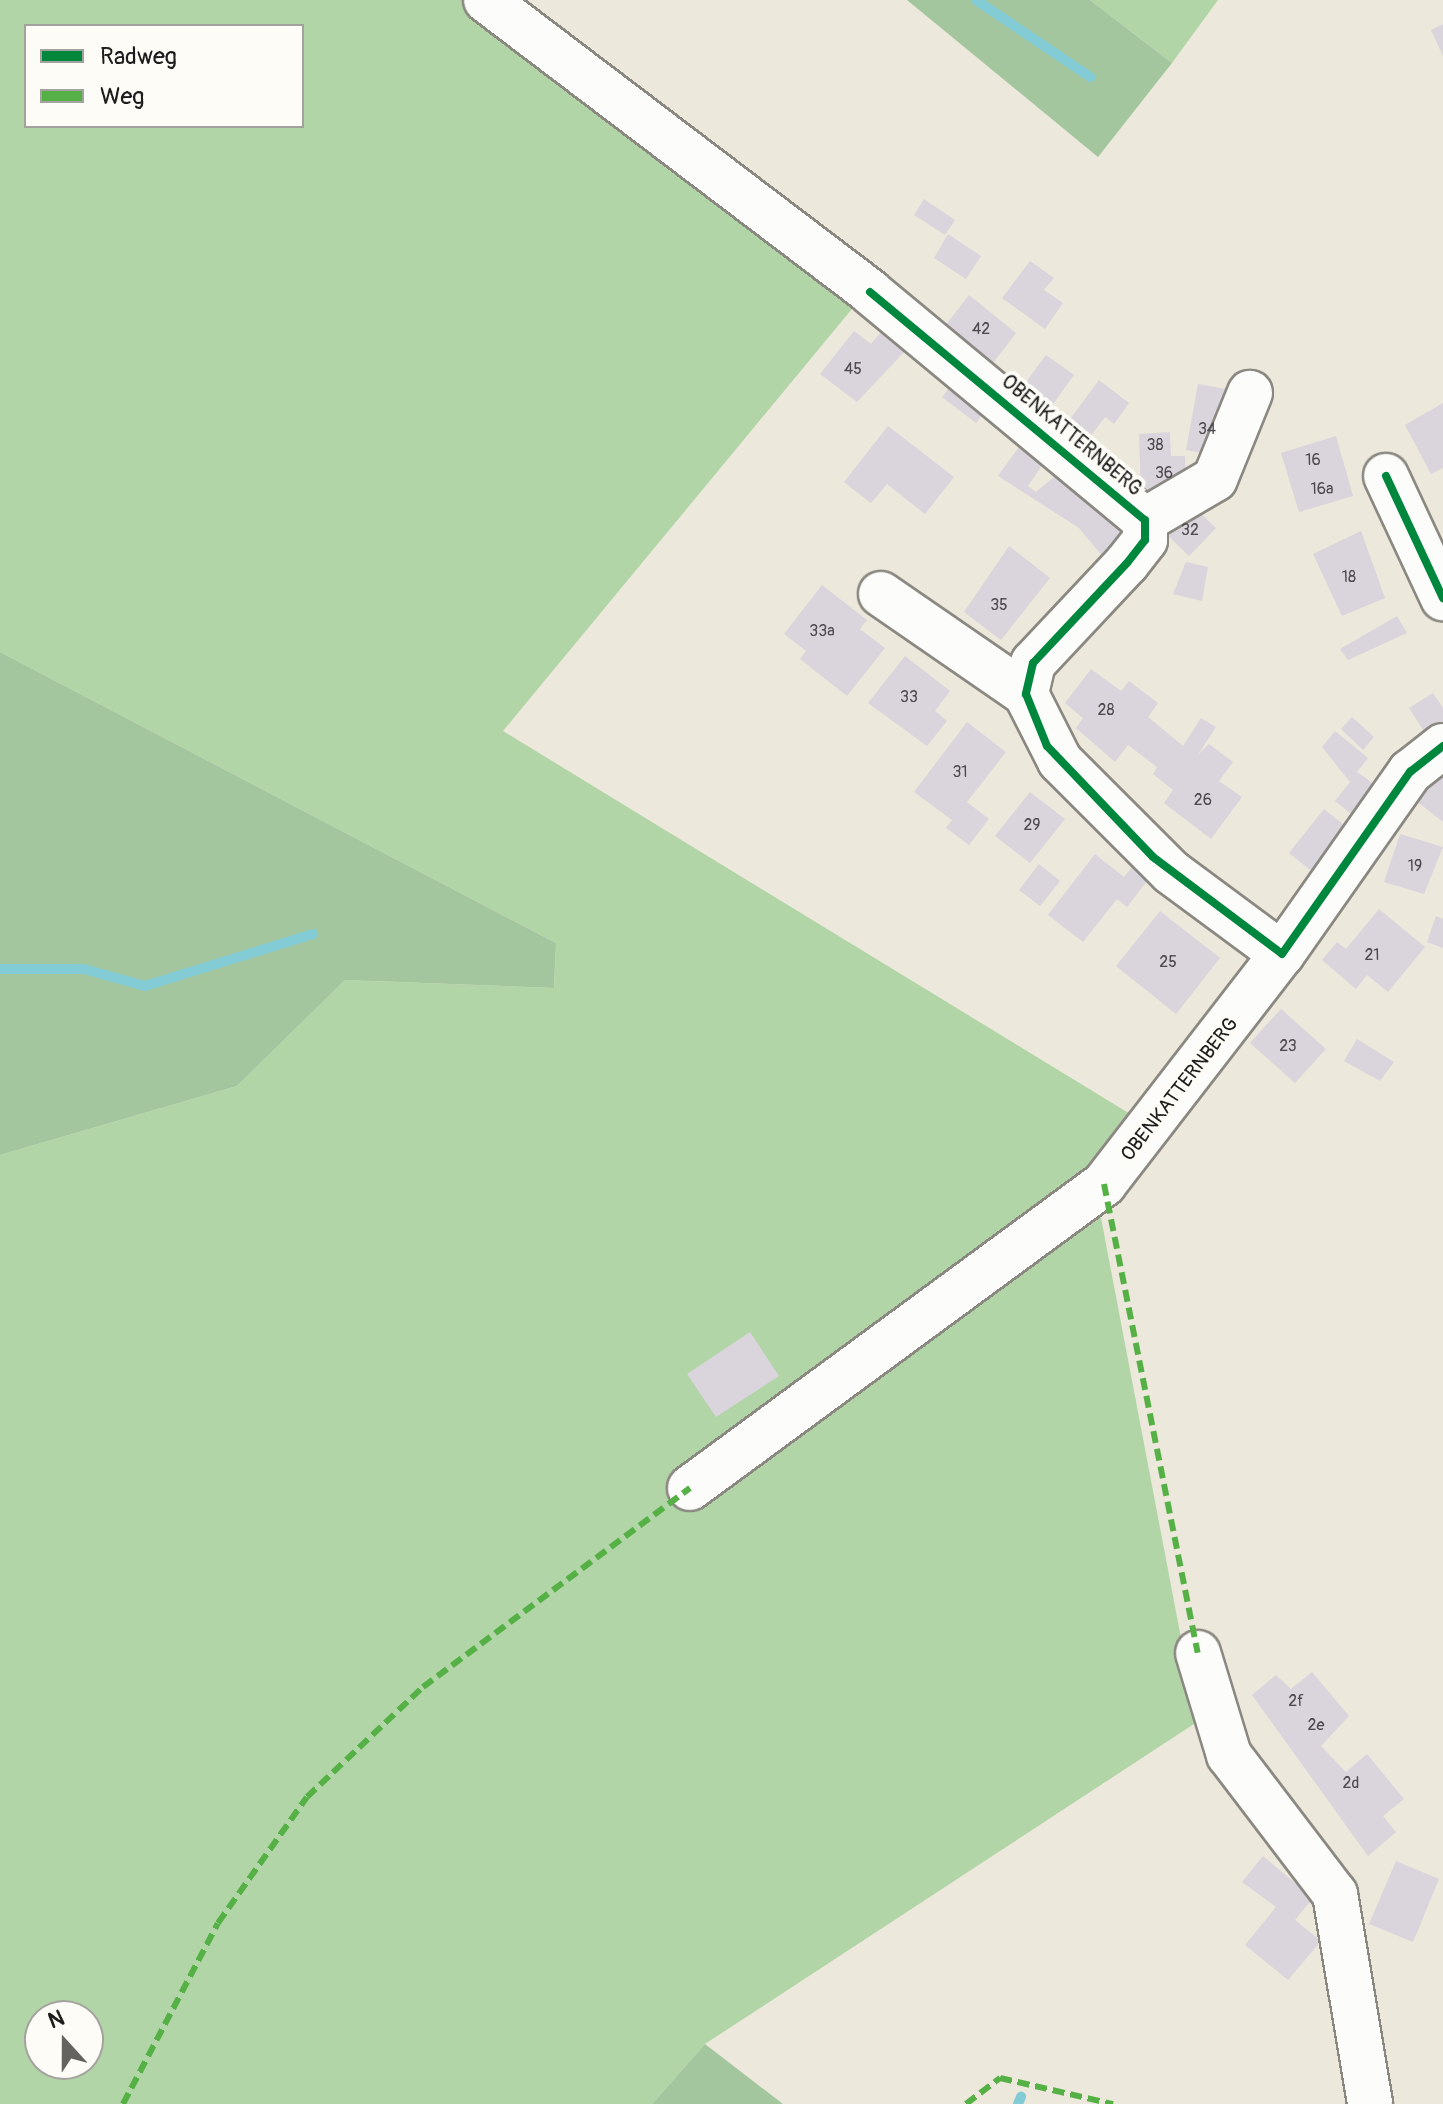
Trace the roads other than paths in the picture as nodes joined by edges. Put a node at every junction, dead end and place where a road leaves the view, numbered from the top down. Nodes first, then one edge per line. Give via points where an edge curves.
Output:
1 (486, 0) edge
2 (1250, 393) dead end
3 (1386, 476) dead end
4 (1145, 520) junction
5 (881, 594) dead end
6 (1443, 598) edge
7 (1026, 694) junction
8 (1443, 746) edge
9 (1282, 954) junction
10 (690, 1488) dead end
11 (1198, 1653) dead end
12 (1370, 2104) edge

1 - 4 street, OBENKATTERNBERG via 870,292
2 - 4 street via 1215,479
3 - 6 street
4 - 7 street, OBENKATTERNBERG via 1145,540 1127,563 1033,663
5 - 7 street
7 - 9 street via 1047,746 1119,826
8 - 9 street, OBENKATTERNBERG via 1410,772
9 - 10 street, OBENKATTERNBERG via 1104,1184
11 - 12 street via 1229,1755 1335,1894

